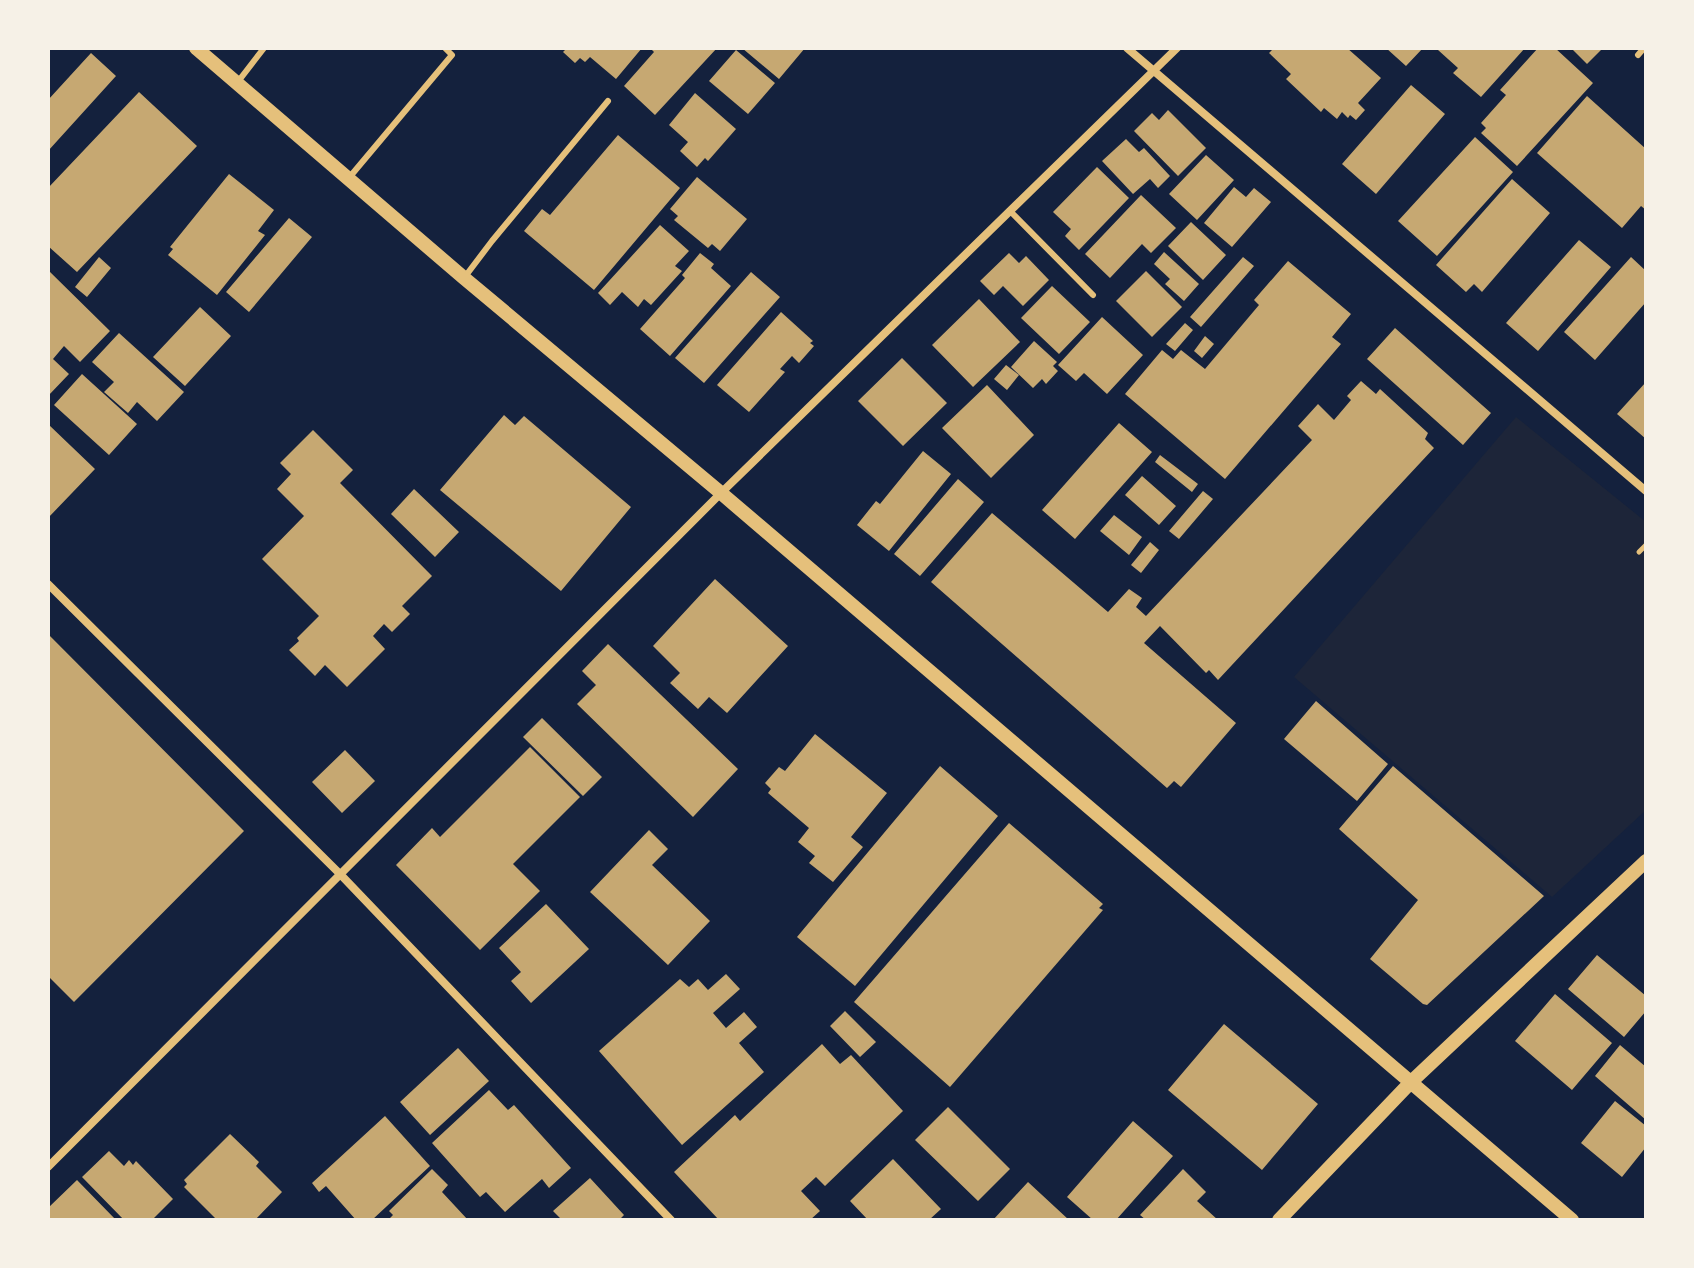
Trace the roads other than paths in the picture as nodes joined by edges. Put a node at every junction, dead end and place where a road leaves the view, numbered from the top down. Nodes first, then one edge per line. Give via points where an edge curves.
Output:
1 (196, 48) edge
2 (264, 48) edge
3 (445, 48) edge
4 (1127, 48) edge
5 (1177, 48) edge
6 (1644, 48) edge
7 (1638, 55) dead end
8 (1153, 71) junction
9 (237, 83) junction
10 (608, 101) dead end
11 (348, 179) junction
12 (1010, 211) junction
13 (464, 278) junction
14 (1093, 295) dead end
15 (1646, 491) edge
16 (721, 493) junction
17 (48, 584) edge
18 (1646, 861) edge
19 (341, 875) junction
20 (1411, 1082) junction
21 (48, 1167) edge
22 (671, 1220) edge
23 (1279, 1220) edge
24 (1572, 1220) edge

1 - 9 street
2 - 9 lane
3 - 11 lane via 452,55
4 - 8 street
5 - 8 street
6 - 7 lane
8 - 12 street
8 - 15 street
9 - 11 street
10 - 13 lane
11 - 13 street
12 - 14 lane
12 - 16 street
13 - 16 street
16 - 19 street
16 - 20 street
17 - 19 street
18 - 20 street
19 - 21 street
19 - 22 street
20 - 23 street
20 - 24 street

